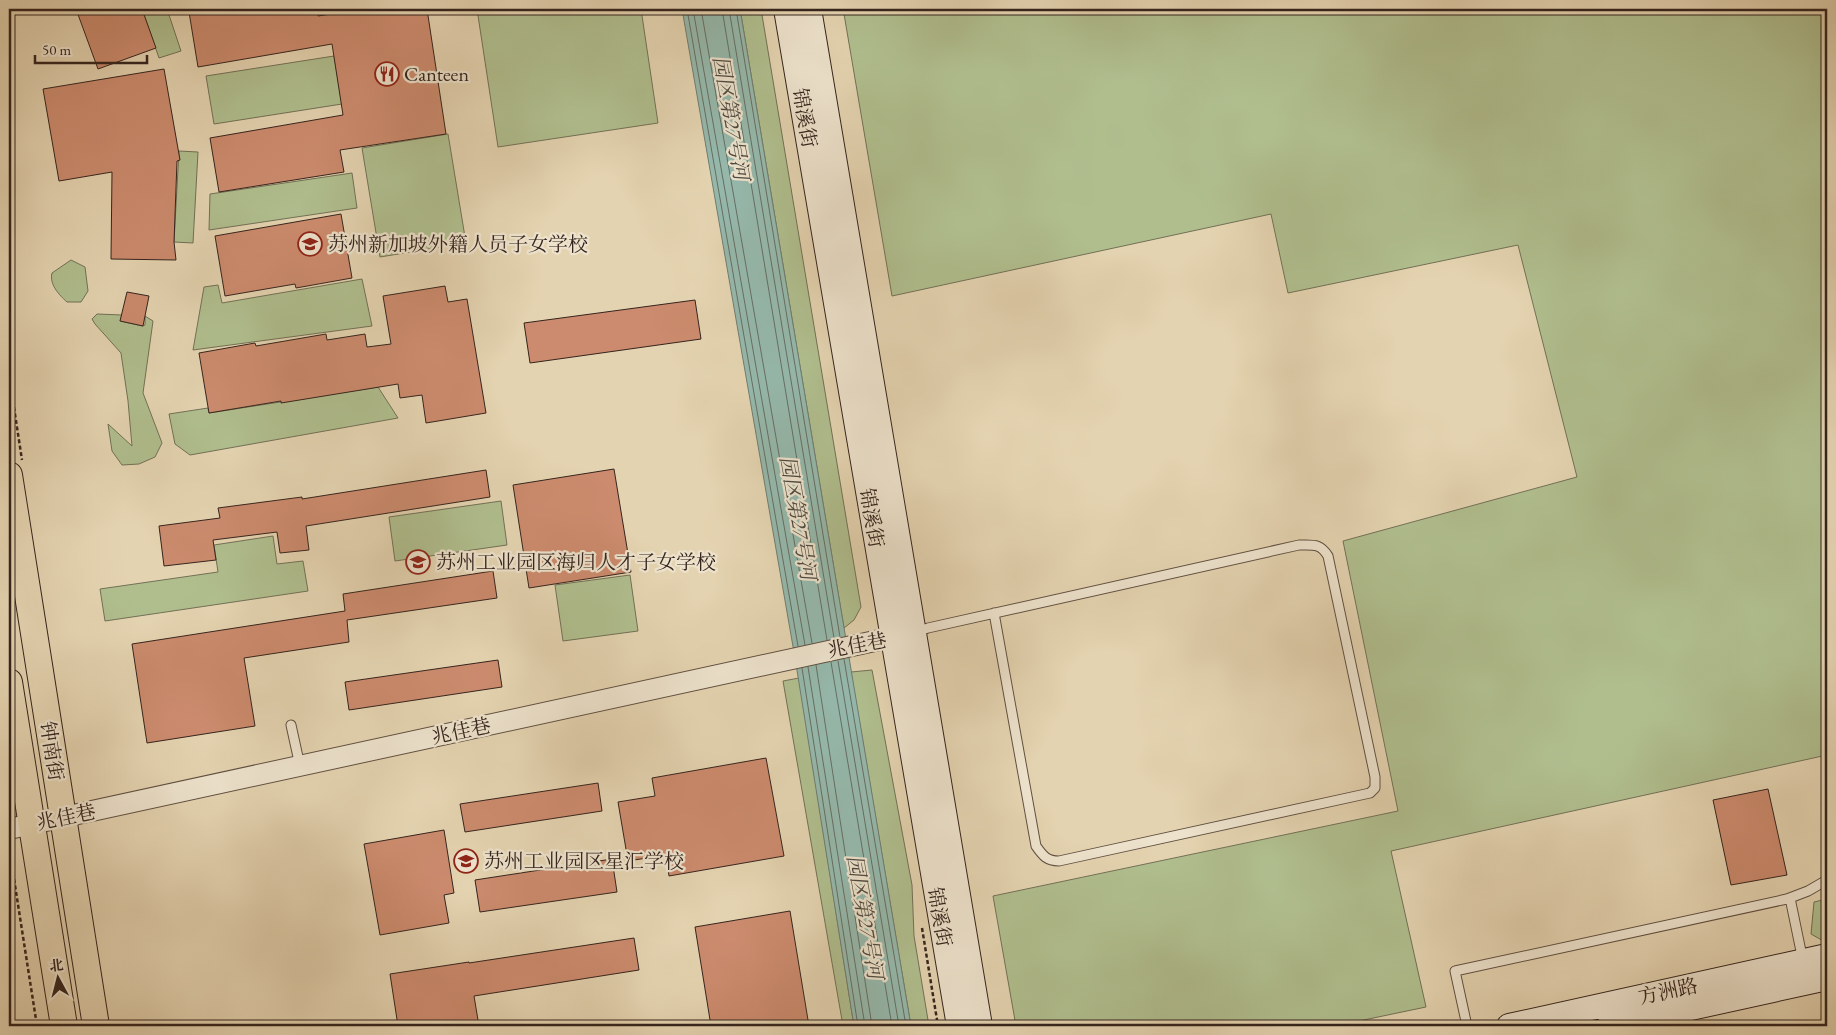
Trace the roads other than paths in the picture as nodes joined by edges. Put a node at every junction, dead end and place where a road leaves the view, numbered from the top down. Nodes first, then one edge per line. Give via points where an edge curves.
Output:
1 (786, 9) edge
2 (808, 9) edge
3 (9, 475) edge
4 (994, 613) junction
5 (903, 635) junction
6 (9, 682) edge
7 (291, 725) dead end
8 (300, 766) junction
9 (62, 818) junction
10 (20, 827) edge
11 (1827, 880) edge
12 (1790, 898) junction
13 (1827, 956) edge
14 (1803, 961) junction
15 (1827, 978) edge
16 (64, 1026) edge
17 (96, 1026) edge
18 (959, 1026) edge
19 (980, 1026) edge
20 (1467, 1026) edge
21 (1509, 1026) edge
22 (1609, 1026) edge

1 - 5 main road, 锦溪街
2 - 5 main road, 锦溪街
3 - 9 main road, 钟南街
4 - 4 lane via 1036,846 1050,861 1370,793 1374,788 1375,777 1328,556 1323,549 1299,545
4 - 5 lane
5 - 8 street, 兆佳巷
5 - 18 main road, 锦溪街
5 - 19 main road, 锦溪街
6 - 10 main road, 钟南街
7 - 8 lane
8 - 9 street, 兆佳巷
9 - 10 street, 兆佳巷
9 - 17 main road, 钟南街
10 - 16 main road, 钟南街
11 - 12 lane
12 - 14 lane
12 - 20 lane via 1455,971
13 - 14 main road, 方洲路
14 - 21 main road, 方洲路
15 - 22 main road, 方洲路

